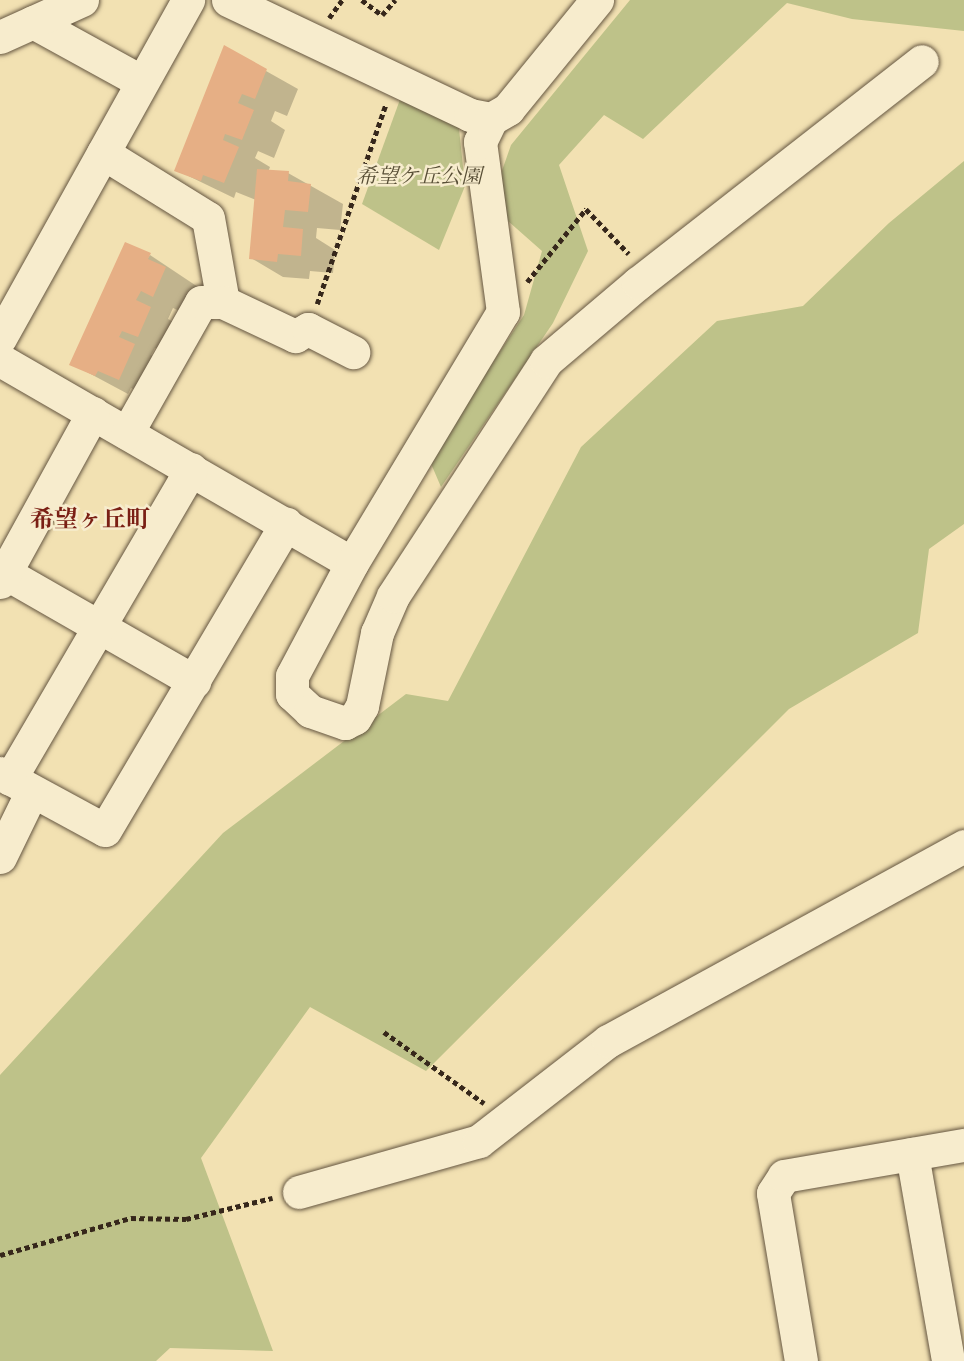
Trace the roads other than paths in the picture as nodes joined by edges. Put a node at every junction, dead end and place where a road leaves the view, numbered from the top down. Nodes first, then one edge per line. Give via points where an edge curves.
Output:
1 (82, 0) edge
2 (188, 0) edge
3 (228, 0) edge
4 (597, 0) edge
5 (11, 36) edge
6 (922, 61) dead end
7 (142, 82) junction
8 (491, 118) junction
9 (103, 153) junction
10 (223, 302) junction
11 (0, 338) edge
12 (353, 352) dead end
13 (0, 360) edge
14 (93, 413) junction
15 (127, 433) junction
16 (191, 469) junction
17 (286, 524) junction
18 (352, 563) junction
19 (2, 575) edge
20 (98, 626) junction
21 (194, 681) junction
22 (14, 781) edge
23 (964, 846) edge
24 (0, 857) edge
25 (964, 1144) edge
26 (912, 1153) junction
27 (299, 1192) road end
28 (801, 1361) edge
29 (948, 1361) edge

1 - 5 street
2 - 7 street
3 - 8 street via 470,115
4 - 8 street via 508,109
5 - 7 street
6 - 18 street via 545,361 393,596 377,634 362,706 355,718 345,723 310,710 292,694 292,676
7 - 9 street
8 - 18 street via 480,142 503,312
9 - 10 street via 208,218
9 - 11 street
10 - 12 street via 295,336 308,329
10 - 15 street via 201,302
13 - 14 street
14 - 15 street
14 - 19 street
15 - 16 street
16 - 17 street
16 - 20 street
17 - 18 street
17 - 21 street
19 - 20 street
20 - 21 street
20 - 22 street
21 - 22 street via 105,830
22 - 24 street
23 - 27 street via 608,1041 479,1141
25 - 26 street
26 - 28 street via 784,1176 773,1193
26 - 29 street

